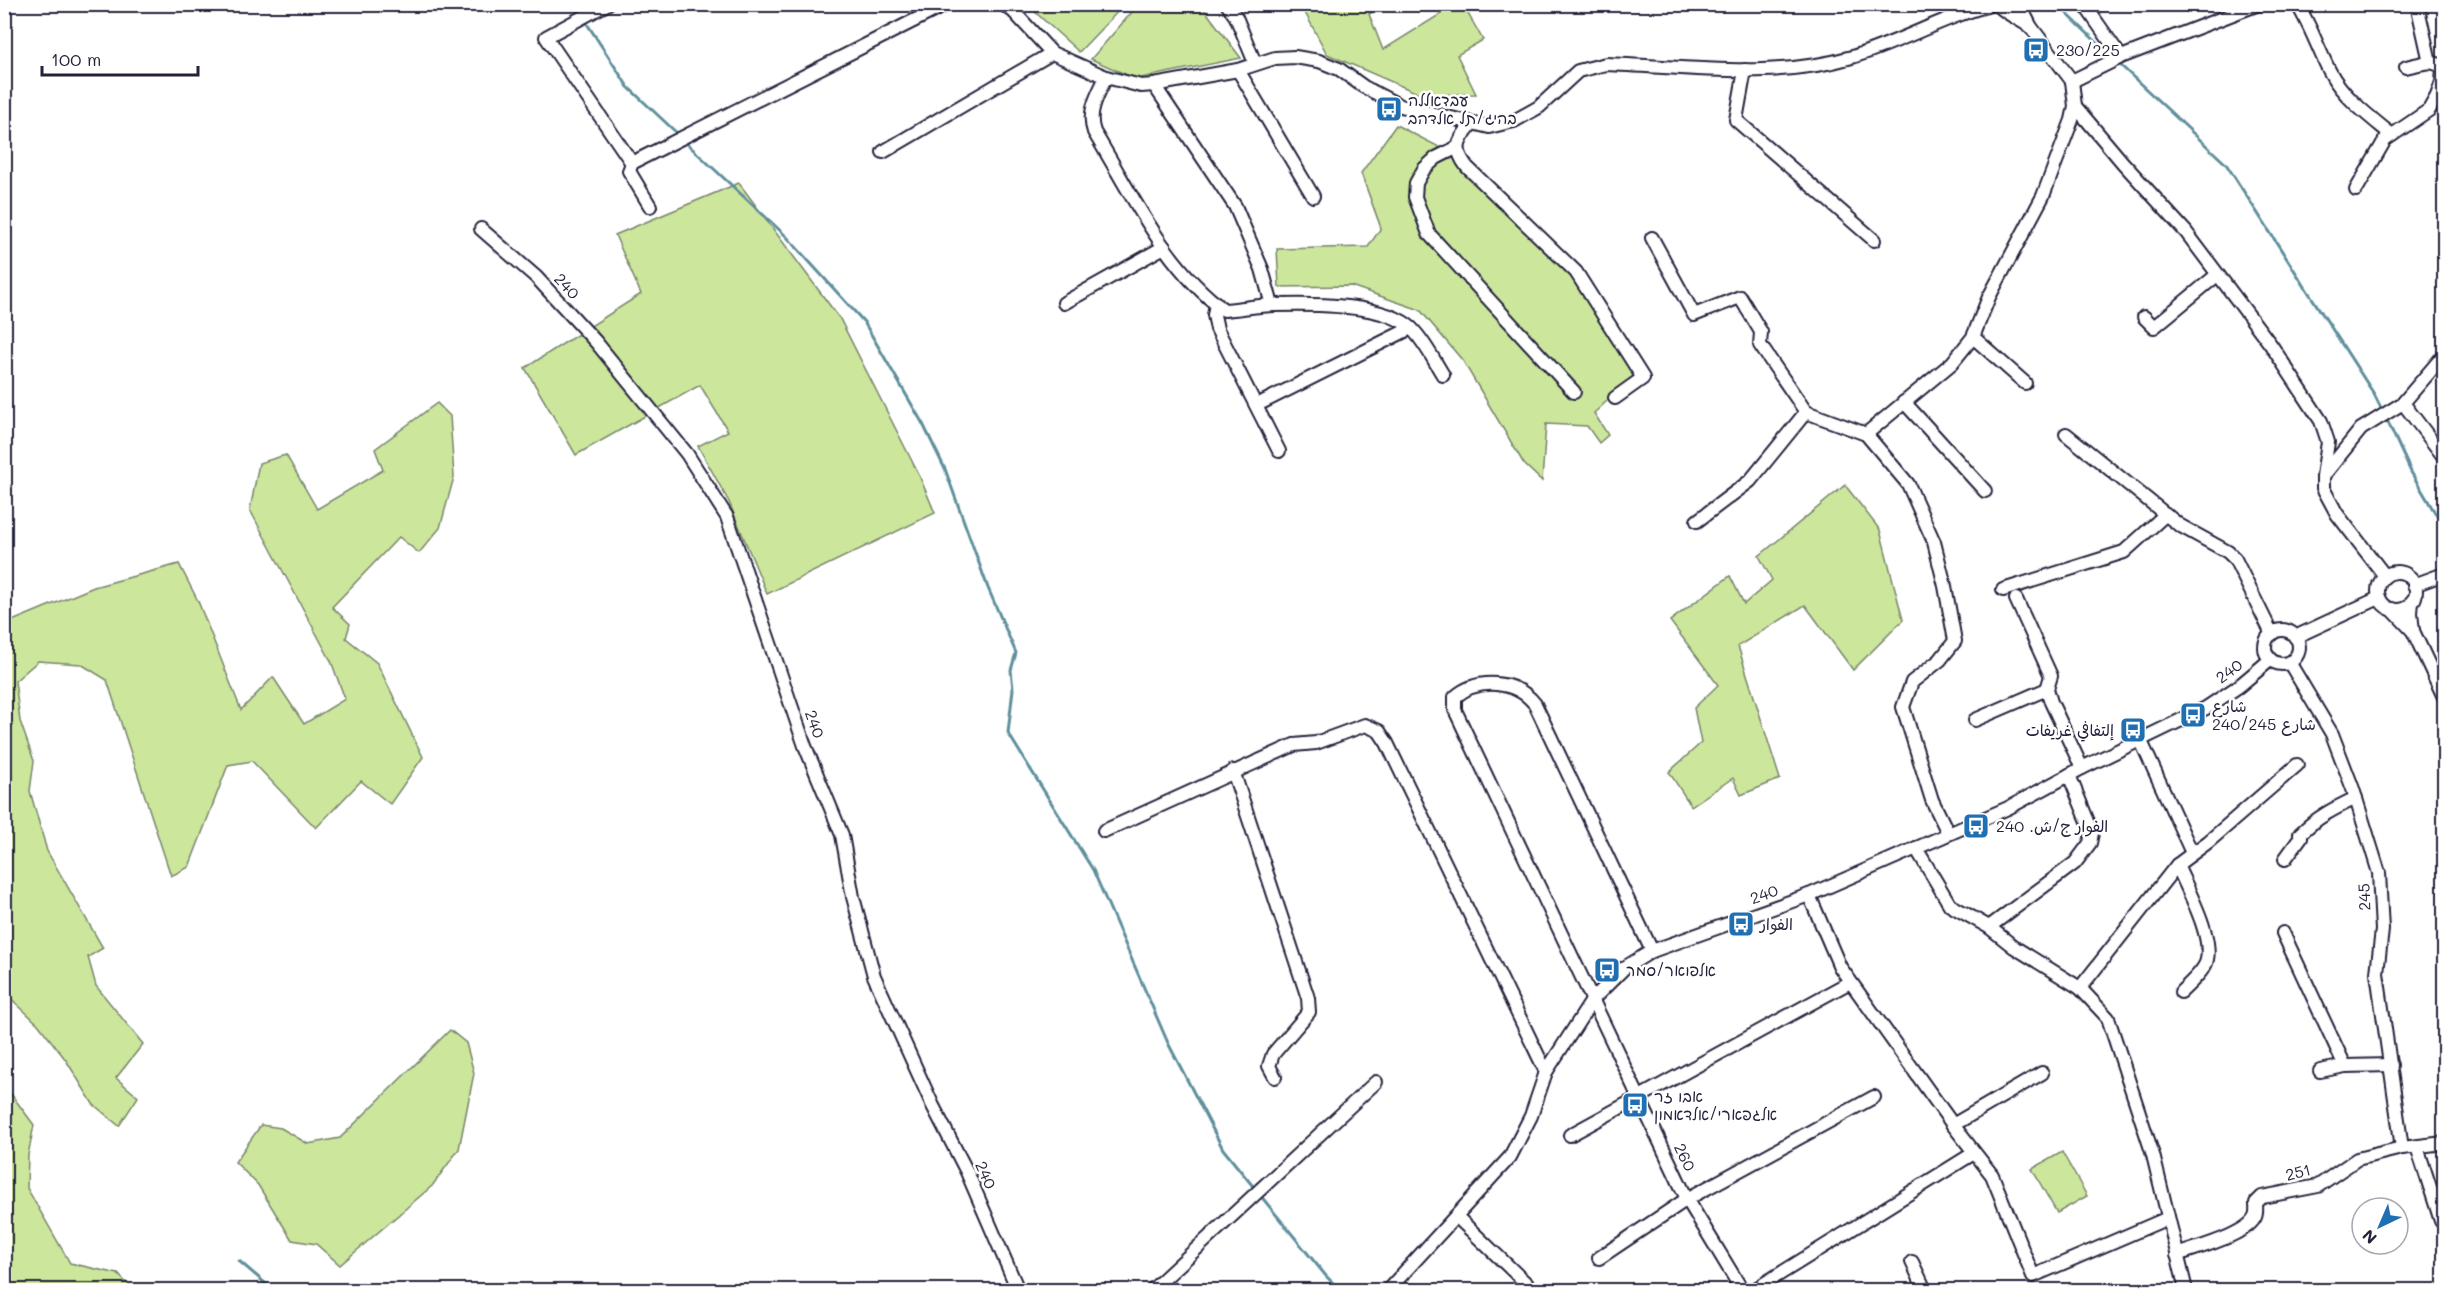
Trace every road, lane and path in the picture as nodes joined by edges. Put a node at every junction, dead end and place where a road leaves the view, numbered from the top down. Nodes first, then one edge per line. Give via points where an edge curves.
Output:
1 (607, 4) edge
2 (947, 4) edge
3 (1002, 4) edge
4 (1227, 4) edge
5 (1995, 4) edge
6 (2084, 4) edge
7 (2297, 4) edge
8 (2416, 4) edge
9 (2258, 5) edge
10 (2015, 7) edge
11 (1052, 54) junction
12 (2121, 57) junction
13 (2430, 62) junction
14 (1256, 63) junction
15 (2406, 67) dead end
16 (1238, 70) junction
17 (1745, 70) junction
18 (1106, 77) junction
19 (2072, 81) junction
20 (1154, 85) junction
21 (2075, 106) junction
22 (1472, 123) junction
23 (2392, 135) junction
24 (1458, 147) junction
25 (883, 152) dead end
26 (632, 163) junction
27 (2356, 190) dead end
28 (1312, 196) dead end
29 (650, 206) dead end
30 (481, 230) dead end
31 (1652, 238) dead end
32 (1874, 240) dead end
33 (1164, 247) junction
34 (2217, 274) junction
35 (1064, 303) dead end
36 (1216, 303) junction
37 (1272, 305) junction
38 (2144, 316) dead end
39 (1411, 328) junction
40 (1972, 337) junction
41 (2445, 355) edge
42 (1443, 375) dead end
43 (2025, 383) dead end
44 (1574, 392) dead end
45 (1615, 398) dead end
46 (1904, 402) junction
47 (2403, 403) junction
48 (1257, 405) junction
49 (1806, 412) junction
50 (1866, 434) junction
51 (2066, 434) dead end
52 (1279, 451) dead end
53 (2445, 457) edge
54 (2323, 476) junction
55 (1985, 491) dead end
56 (2166, 514) junction
57 (1696, 521) dead end
58 (2445, 573) edge
59 (2385, 576) junction
60 (2414, 585) junction
61 (2003, 590) dead end
62 (2379, 598) junction
63 (2016, 599) dead end
64 (2412, 602) junction
65 (2392, 609) junction
66 (2413, 631) junction
67 (2272, 634) junction
68 (2295, 637) junction
69 (2270, 660) junction
70 (2289, 662) junction
71 (2047, 689) junction
72 (2445, 697) edge
73 (1975, 720) dead end
74 (2140, 739) junction
75 (2297, 765) dead end
76 (2082, 768) junction
77 (1233, 771) junction
78 (2069, 775) junction
79 (2356, 798) junction
80 (1104, 831) dead end
81 (1948, 833) junction
82 (1916, 848) junction
83 (2192, 853) junction
84 (2285, 860) dead end
85 (2177, 865) junction
86 (1809, 895) junction
87 (1989, 927) junction
88 (2283, 933) dead end
89 (1652, 951) junction
90 (1850, 982) junction
91 (2080, 988) junction
92 (2181, 992) dead end
93 (1593, 999) junction
94 (2391, 1065) junction
95 (2345, 1066) junction
96 (2320, 1071) dead end
97 (1546, 1072) junction
98 (2042, 1073) dead end
99 (1275, 1077) dead end
100 (1376, 1082) dead end
101 (1638, 1097) junction
102 (1874, 1097) dead end
103 (1953, 1125) junction
104 (1570, 1135) dead end
105 (2445, 1143) edge
106 (2417, 1147) junction
107 (2402, 1148) junction
108 (1974, 1153) junction
109 (1687, 1199) junction
110 (1456, 1216) junction
111 (2168, 1218) junction
112 (2441, 1221) dead end
113 (2177, 1255) junction
114 (1599, 1258) dead end
115 (1912, 1262) dead end
116 (1018, 1290) edge
117 (1152, 1290) edge
118 (1388, 1290) edge
119 (1533, 1290) edge
120 (1742, 1290) edge
121 (1754, 1290) edge
122 (1925, 1290) edge
123 (2186, 1290) edge

1 - 26 street via 546,37
2 - 26 street
3 - 11 street
4 - 14 street
5 - 10 street via 2001,10
5 - 17 street via 1853,56 1814,66
6 - 12 street
7 - 23 street via 2343,92
8 - 13 street
9 - 12 street
10 - 19 street
11 - 18 street
11 - 25 street
12 - 19 street
13 - 15 street
13 - 23 street via 2443,68 2437,96 2429,110
14 - 16 street
14 - 22 street via 1295,57 1319,61 1401,106
16 - 20 street
16 - 28 street
17 - 22 street via 1592,66 1578,71 1539,107 1514,121 1490,127
17 - 32 street via 1736,120
18 - 20 street via 1141,86
18 - 33 street via 1094,102 1092,127
19 - 21 street
20 - 37 street via 1235,206 1262,269
21 - 34 street via 2186,232
21 - 40 street via 2043,196
22 - 24 street
23 - 27 street via 2385,140
24 - 44 street via 1436,158 1416,183 1415,197 1430,234
24 - 45 street via 1467,167 1576,272 1643,378
26 - 29 street via 628,171
30 - 116 street, 240 via 536,277 596,342 687,454 727,518 805,746 842,835 874,976
31 - 49 street via 1694,315 1740,297 1761,332 1760,345
33 - 35 street
33 - 36 street via 1174,263
34 - 38 street via 2154,327
34 - 54 street via 2271,345 2321,421 2328,442
36 - 37 street via 1224,310
36 - 48 street via 1217,328
37 - 39 street via 1371,310 1394,316
39 - 42 street
39 - 48 street
40 - 43 street
40 - 46 street via 1952,363
41 - 47 street
46 - 50 street
46 - 55 street
47 - 53 street
47 - 54 street via 2361,429
48 - 52 street
49 - 50 street
49 - 57 street via 1749,481
50 - 81 street via 1908,484 1934,542 1945,586 1955,641 1940,660 1912,682 1903,707 1932,800
51 - 56 street
54 - 59 street via 2323,488 2337,514
56 - 61 street via 2124,552
56 - 67 street via 2235,559
58 - 60 street
59 - 60 street via 2402,573
59 - 62 street via 2379,586
60 - 64 street
62 - 65 street
62 - 68 street
63 - 71 street via 2051,676
64 - 65 street via 2403,609
64 - 66 street
65 - 66 street
66 - 72 street
67 - 68 street via 2281,630
67 - 69 street via 2265,647
68 - 70 street via 2298,651
69 - 70 street via 2278,664
69 - 74 street, 240 via 2206,708
70 - 79 street, 245 via 2332,734
71 - 73 street
71 - 76 street
74 - 76 street, 240
74 - 83 street
75 - 83 street
76 - 78 street, 240
77 - 80 street
77 - 97 street via 1294,745 1316,743 1365,725 1379,730
77 - 99 street via 1308,998 1309,1012 1303,1022 1273,1054 1269,1066
78 - 81 street, 240 via 2008,808
78 - 87 street via 2091,832 2085,853
79 - 84 street via 2310,823
79 - 94 street, 245 via 2379,873 2382,930 2377,973
81 - 82 street, 240
82 - 86 street, 240
82 - 87 street via 1950,905
83 - 85 street
85 - 91 street
85 - 92 street via 2203,928 2208,951 2205,965
86 - 89 street, 240
86 - 90 street
87 - 91 street via 2013,947
88 - 95 street
89 - 93 street, 240 via 1624,968
89 - 93 street, 260 via 1535,704 1519,688 1505,684 1461,692 1455,697 1455,710
90 - 101 street
90 - 103 street
91 - 111 street via 2108,1018 2153,1155
93 - 97 street, 240
93 - 101 street, 260
94 - 95 street
94 - 107 street, 245
95 - 96 street
97 - 110 street, 240 via 1531,1116 1510,1157
98 - 103 street
100 - 117 street
101 - 104 street
101 - 109 street, 260
102 - 109 street
103 - 108 street
105 - 106 street, 251
106 - 107 street, 251
106 - 112 street
107 - 113 street, 251 via 2357,1159 2318,1186 2262,1197 2256,1203 2256,1216 2250,1225
108 - 111 street via 1992,1175 2033,1275
108 - 121 street
109 - 114 street
109 - 120 street, 260
110 - 118 street, 240
110 - 119 street
111 - 113 street
113 - 123 street
115 - 122 street

